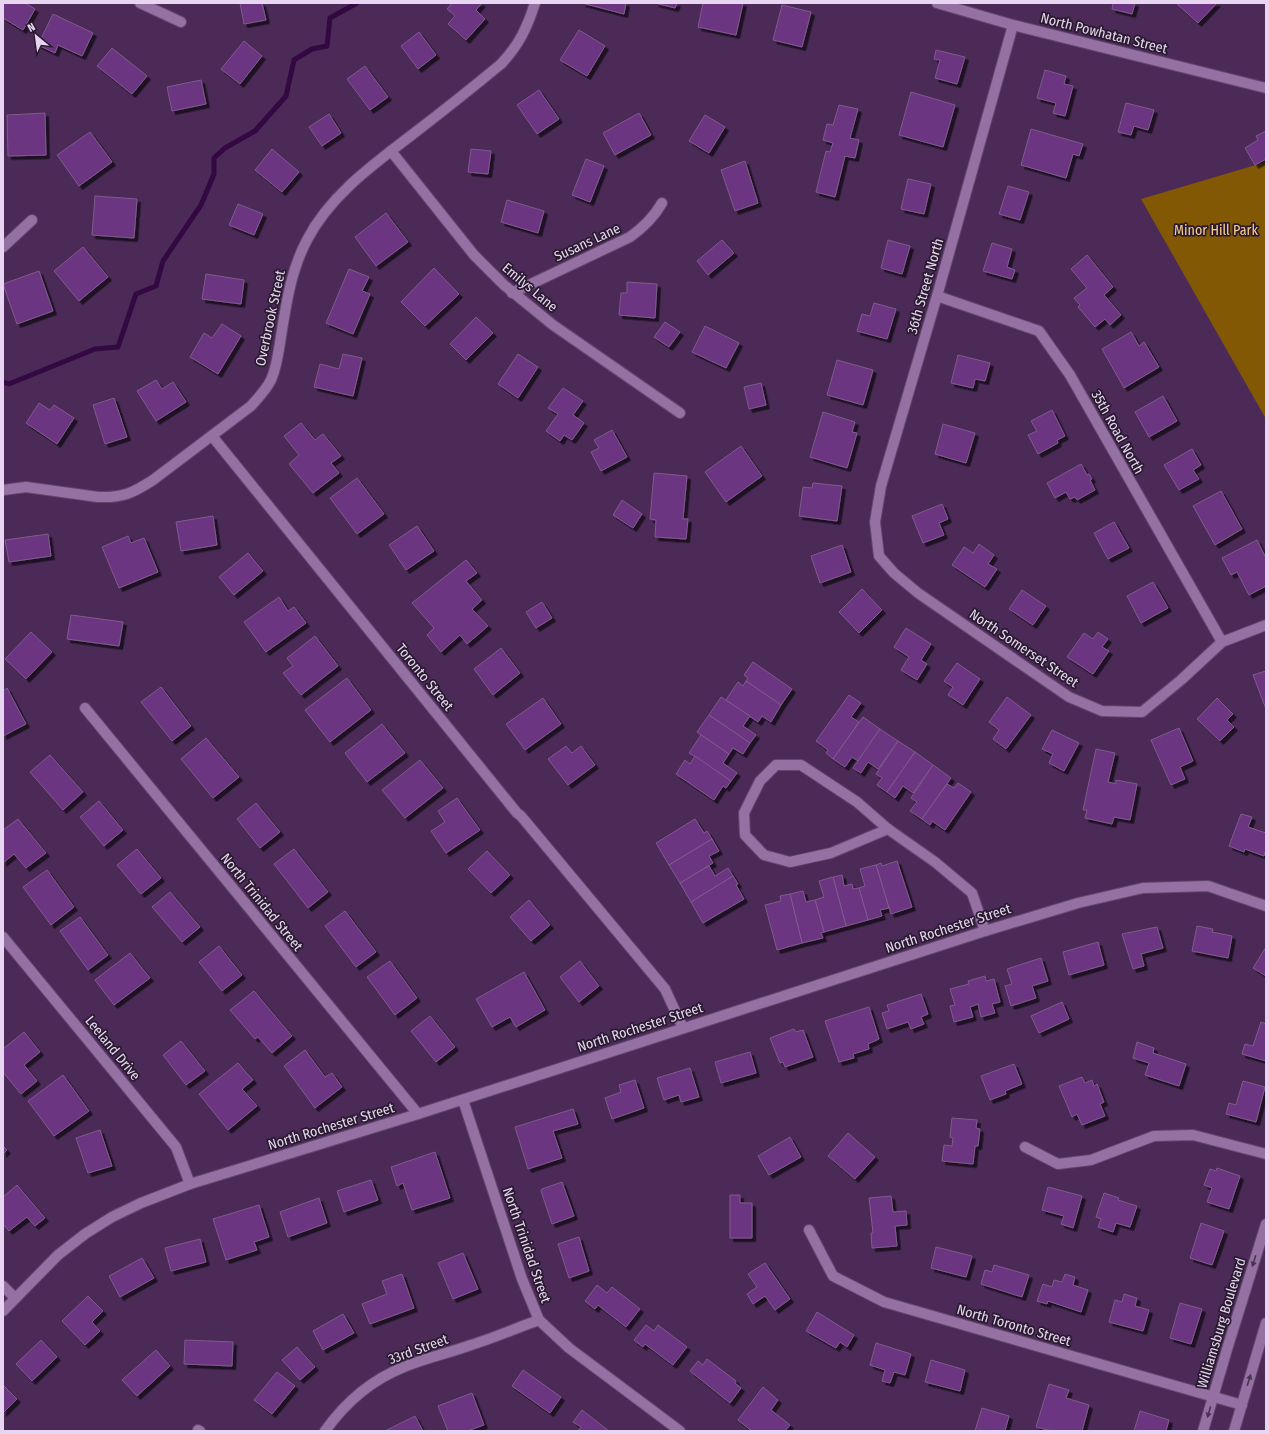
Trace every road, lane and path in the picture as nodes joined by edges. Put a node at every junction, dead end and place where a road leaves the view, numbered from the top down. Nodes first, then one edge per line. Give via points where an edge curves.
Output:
1 (140, 3) edge
2 (535, 3) edge
3 (937, 3) edge
4 (181, 22) dead end
5 (1013, 25) junction
6 (1266, 88) edge
7 (390, 151) junction
8 (662, 203) dead end
9 (32, 220) dead end
10 (3, 247) edge
11 (512, 293) junction
12 (937, 296) junction
13 (680, 413) dead end
14 (212, 436) junction
15 (3, 490) edge
16 (879, 556) joint
17 (1266, 625) edge
18 (1222, 642) junction
19 (86, 708) dead end
20 (888, 829) junction
21 (1266, 906) edge
22 (984, 931) junction
23 (3, 937) edge
24 (684, 1028) junction
25 (463, 1100) junction
26 (418, 1114) junction
27 (1025, 1147) dead end
28 (1266, 1154) edge
29 (190, 1184) junction
30 (1266, 1224) edge
31 (809, 1230) dead end
32 (3, 1286) edge
33 (15, 1298) junction
34 (3, 1311) edge
35 (539, 1320) junction
36 (1266, 1323) edge
37 (1213, 1397) junction
38 (1242, 1405) junction
39 (324, 1431) edge
40 (680, 1431) edge
41 (1204, 1431) edge
42 (1234, 1431) edge

1 - 4 street
2 - 7 street, Overbrook Street via 520,41 501,64
3 - 5 street, North Powhatan Street
5 - 6 street, North Powhatan Street
5 - 12 street, 36th Street North
7 - 11 street, Emilys Lane via 474,255
7 - 14 street, Overbrook Street via 338,197 307,239 296,264 288,294 277,361 271,380 251,406
8 - 11 street, Susans Lane via 644,227 630,237
9 - 10 street
11 - 13 street, Emilys Lane via 553,325
12 - 16 street, 36th Street North via 881,486 875,522
12 - 18 street, 35th Road North via 1039,331 1070,376
14 - 15 street, Overbrook Street via 136,491 125,495 110,498 26,487
14 - 24 street, Toronto Street via 512,807 665,989
16 - 18 street, North Somerset Street via 894,573 918,593 1069,697 1102,711 1142,712
17 - 18 street, North Somerset Street
19 - 26 street, North Trinidad Street
20 - 20 street via 857,802 801,765 776,766 760,780 744,813 745,835 764,855 790,862 831,853
20 - 22 street via 935,862 972,893
21 - 22 street, North Rochester Street via 1208,886 1143,888 1078,902
22 - 24 street, North Rochester Street
23 - 29 street, Leeland Drive via 176,1147
24 - 25 street, North Rochester Street
25 - 26 street, North Rochester Street
25 - 35 street, North Trinidad Street via 522,1279
26 - 29 street, North Rochester Street
27 - 28 street via 1058,1164 1091,1160 1154,1136 1193,1135
29 - 33 street, North Rochester Street via 141,1203 85,1234 58,1255
30 -> 37 street, Williamsburg Boulevard
31 - 37 street, North Toronto Street via 833,1276 884,1302
32 - 33 street
33 - 34 street, North Rochester Street
35 - 39 street, 33rd Street via 404,1366 379,1379 356,1396
35 - 40 street, North Trinidad Street via 569,1348
38 -> 36 street
37 - 38 street, North Toronto Street
37 -> 41 street, Williamsburg Boulevard
38 - 42 street

